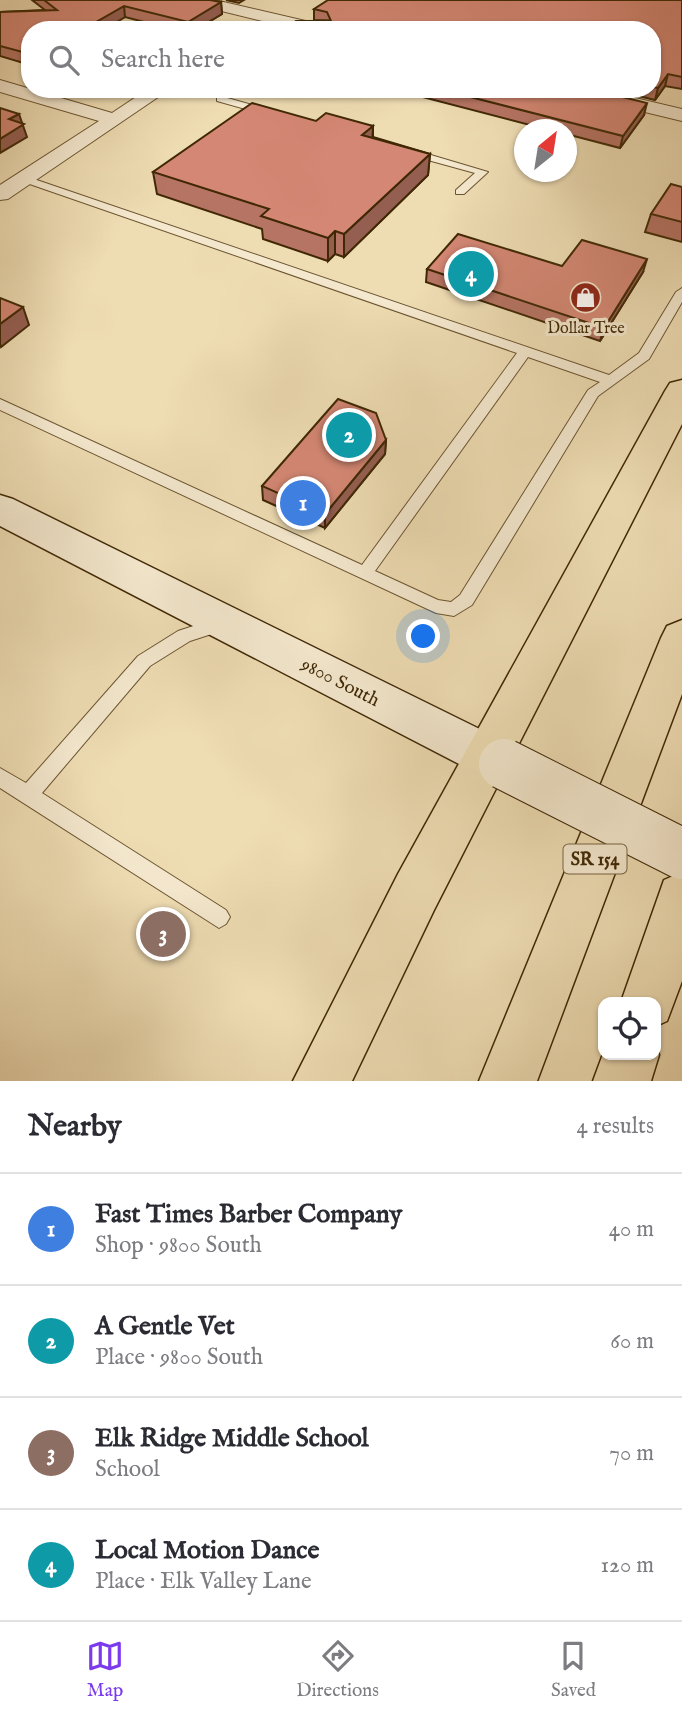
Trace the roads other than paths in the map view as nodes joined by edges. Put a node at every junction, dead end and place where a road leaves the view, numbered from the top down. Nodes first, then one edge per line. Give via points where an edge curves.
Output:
1 (195, 0) edge
2 (273, 18) junction
3 (268, 21) edge
4 (285, 21) edge
5 (0, 86) edge
6 (21, 92) edge
7 (40, 98) edge
8 (147, 98) edge
9 (611, 98) edge
10 (220, 99) dead end
11 (273, 114) edge
12 (682, 115) edge
13 (113, 120) junction
14 (404, 150) edge
15 (22, 178) junction
16 (460, 192) dead end
17 (0, 194) edge
18 (682, 292) edge
19 (525, 351) junction
20 (609, 380) junction
21 (682, 391) edge
22 (0, 404) edge
23 (0, 509) edge
24 (364, 573) junction
25 (226, 623) junction
26 (682, 638) edge
27 (497, 760) junction
28 (0, 777) edge
29 (28, 795) junction
30 (682, 855) edge
31 (682, 898) edge
32 (219, 917) dead end
33 (650, 997) edge
34 (629, 1060) edge
35 (322, 1081) edge
36 (508, 1081) edge
37 (622, 1081) edge

1 - 2 street
2 - 3 street
2 - 4 street
5 - 6 street
7 - 13 street
8 - 13 street
9 - 12 street
10 - 11 lane
13 - 15 street
14 - 16 lane via 483,172
15 - 17 street
15 - 19 lane
18 - 20 lane via 644,356
19 - 20 lane
19 - 24 lane
20 - 24 lane via 593,393 461,605 454,609 436,606
21 - 27 highway
22 - 24 lane
23 - 25 main road, 9800 South
25 - 27 main road, 9800 South
25 - 29 lane via 184,635 144,661
26 - 36 highway, SR 154
27 - 30 main road, 9800 South, bridge
27 - 35 highway via 416,892
28 - 29 lane
29 - 32 lane
31 - 33 highway
34 - 37 highway

